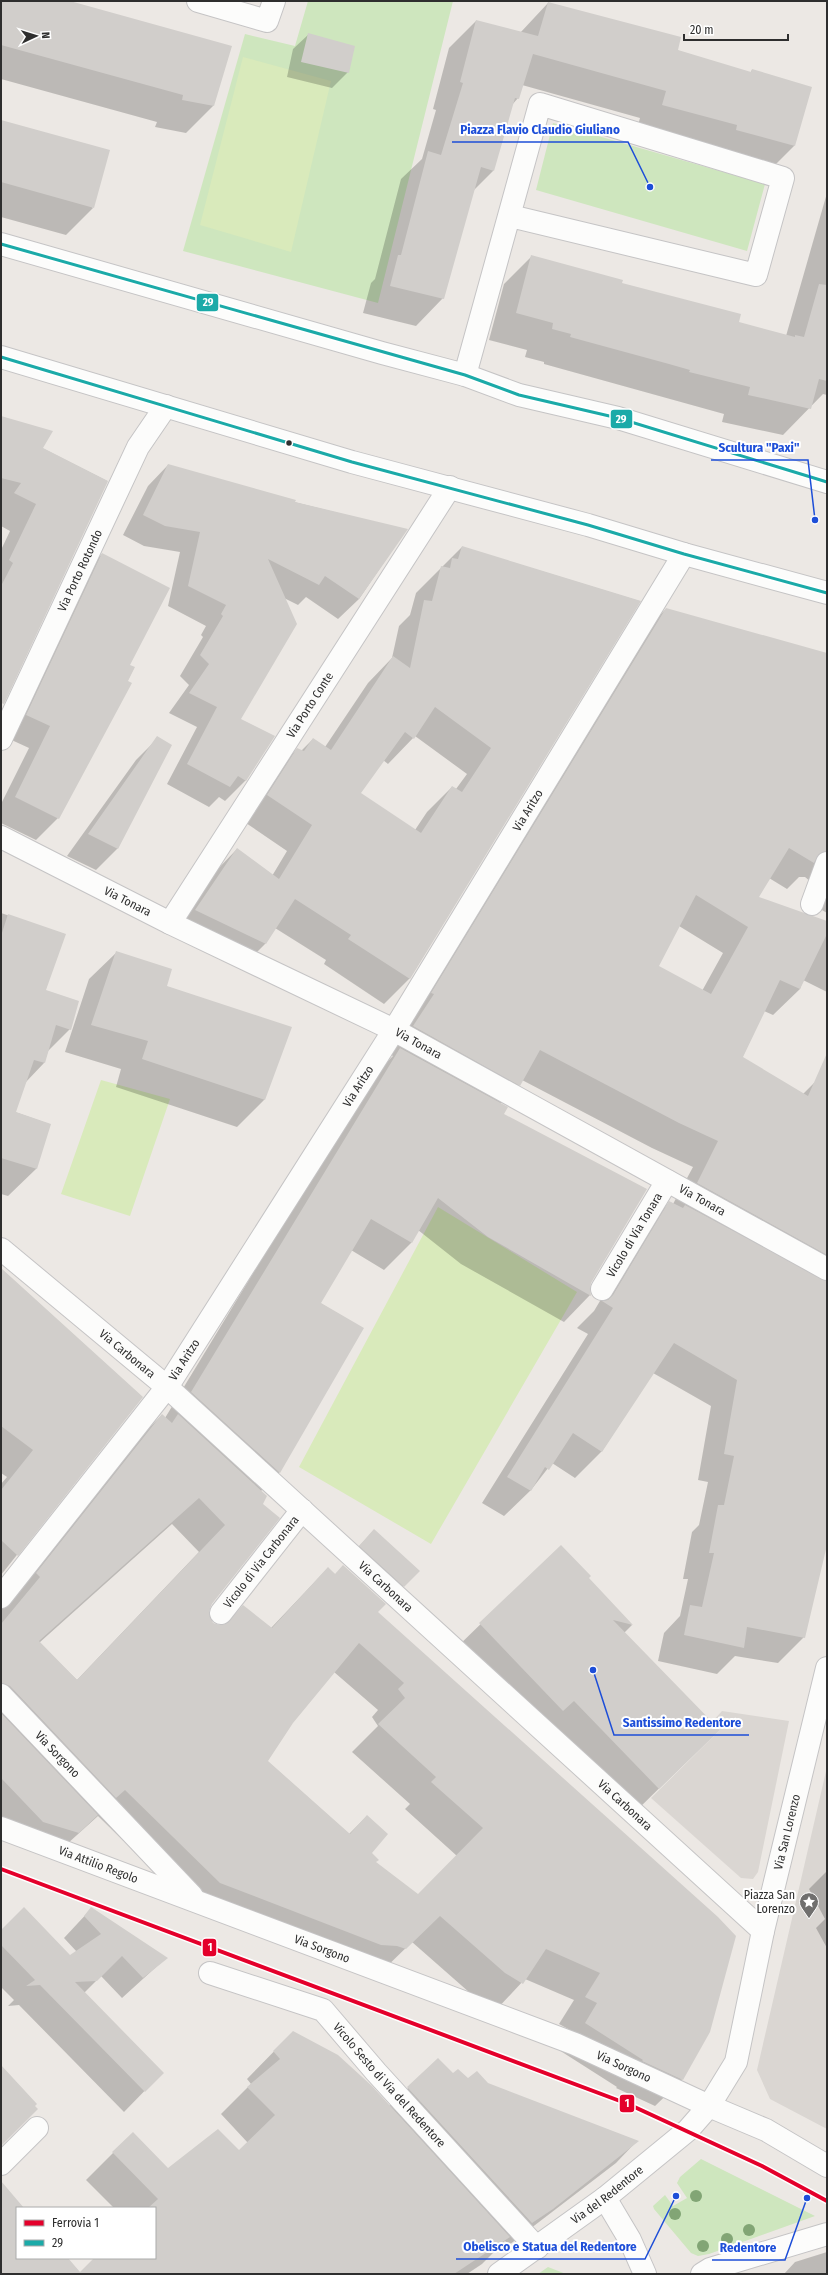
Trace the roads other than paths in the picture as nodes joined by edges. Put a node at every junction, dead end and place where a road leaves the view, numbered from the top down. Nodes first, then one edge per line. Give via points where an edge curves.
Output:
1 (198, 1) edge
2 (274, 1) edge
3 (510, 216) junction
4 (1, 244) edge
5 (1, 357) edge
6 (465, 375) junction
7 (166, 406) junction
8 (827, 482) edge
9 (450, 487) junction
10 (684, 554) junction
11 (827, 593) edge
12 (1, 739) edge
13 (1, 837) edge
14 (827, 863) edge
15 (812, 904) dead end
16 (170, 923) junction
17 (394, 1030) junction
18 (667, 1181) junction
19 (1, 1249) edge
20 (827, 1269) edge
21 (602, 1289) dead end
22 (167, 1387) junction
23 (302, 1510) junction
24 (1, 1597) edge
25 (221, 1613) dead end
26 (827, 1668) edge
27 (1, 1695) edge
28 (1, 1828) edge
29 (197, 1901) junction
30 (763, 1931) junction
31 (210, 1973) dead end
32 (709, 2106) junction
33 (37, 2128) dead end
34 (1, 2164) edge
35 (827, 2166) edge
36 (605, 2198) junction
37 (827, 2234) edge
38 (537, 2248) junction
39 (499, 2274) edge
40 (645, 2274) edge
41 (702, 2274) edge

1 - 2 street via 267,21
3 - 3 street via 756,275 783,178 540,104
3 - 6 street
4 - 6 street via 382,354
5 - 7 street
6 - 8 street via 519,394 618,418
7 - 9 street via 352,462
7 - 12 street, Via Porto Rotondo via 138,447
9 - 10 street
9 - 16 street, Via Porto Conte
10 - 11 street
10 - 17 street, Via Aritzo
13 - 16 street, Via Tonara
14 - 15 street
16 - 17 street, Via Tonara
17 - 18 street, Via Tonara
17 - 22 street, Via Aritzo
18 - 20 street, Via Tonara
18 - 21 street, Vicolo di Via Tonara
19 - 22 street, Via Carbonara
22 - 23 street, Via Carbonara
22 - 24 street, Via Aritzo
23 - 25 street, Vicolo di Via Carbonara
23 - 30 street, Via Carbonara
26 - 30 street, Via San Lorenzo
27 - 29 street, Via Sorgono
28 - 29 street, Via Attilio Regolo
29 - 32 street, Via Sorgono via 575,2044
30 - 32 street, Via San Lorenzo via 736,2062
31 - 38 street, Vicolo Sesto di Via del Redentore via 323,2010 376,2072
32 - 35 street, Via Sorgono via 766,2130
32 - 36 street, Via del Redentore via 688,2130
33 - 34 street
36 - 38 street, Via del Redentore
36 - 40 street via 630,2240
37 - 41 street via 710,2269
38 - 39 street, Via del Redentore

